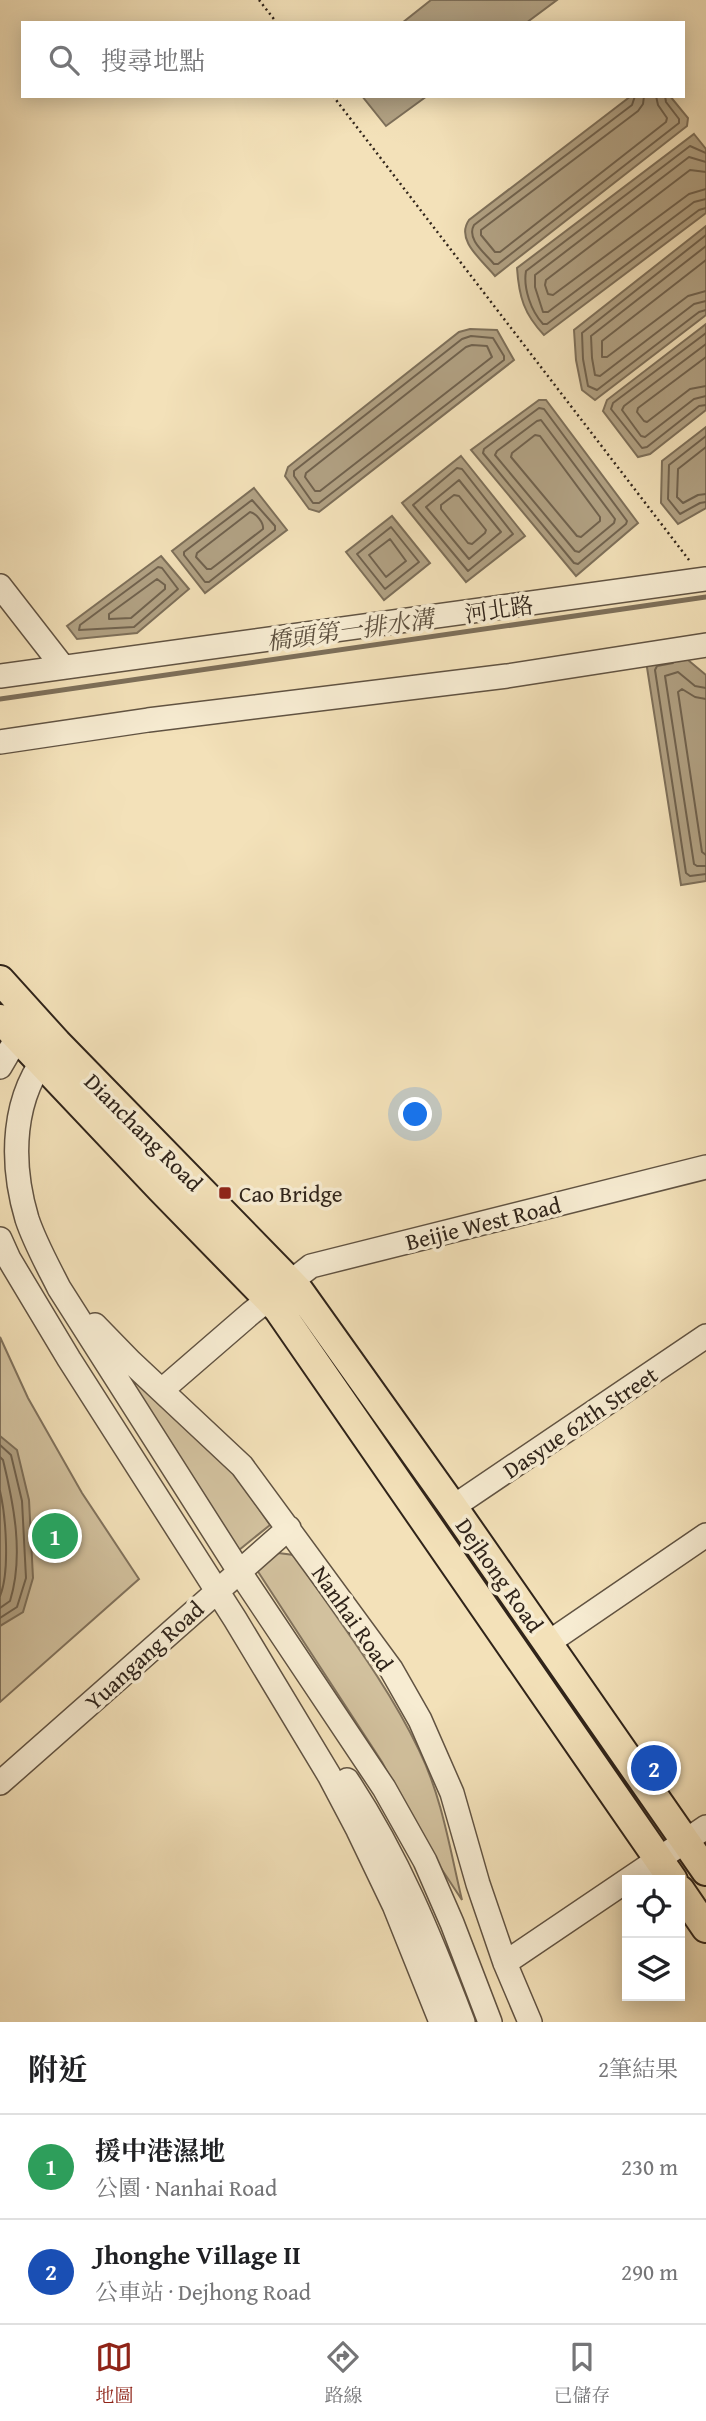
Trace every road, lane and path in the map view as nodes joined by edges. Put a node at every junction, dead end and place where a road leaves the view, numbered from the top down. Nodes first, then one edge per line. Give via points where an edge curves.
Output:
1 (259, 0) edge
2 (275, 21) edge
3 (335, 98) edge
4 (705, 580) edge
5 (0, 586) edge
6 (706, 645) edge
7 (63, 667) junction
8 (0, 676) edge
9 (0, 742) edge
10 (0, 980) edge
11 (17, 1025) edge
12 (48, 1053) junction
13 (0, 1067) edge
14 (706, 1167) edge
15 (0, 1239) edge
16 (291, 1281) junction
17 (59, 1288) junction
18 (269, 1299) junction
19 (706, 1336) edge
20 (162, 1390) junction
21 (453, 1507) junction
22 (289, 1528) junction
23 (706, 1535) edge
24 (240, 1571) junction
25 (217, 1591) junction
26 (235, 1619) junction
27 (548, 1643) junction
28 (0, 1783) edge
29 (695, 1834) edge
30 (665, 1869) edge
31 (706, 1871) edge
32 (685, 1897) edge
33 (706, 1928) edge
34 (505, 1963) junction
35 (442, 2022) edge
36 (463, 2022) edge
37 (491, 2022) edge
38 (530, 2022) edge

1 - 2 path
3 - 4 path
4 - 7 street, 河北路
5 - 7 street
6 - 9 street via 507,676
7 - 8 street, 河北路
10 - 11 main road, Dianchang Road
11 - 12 main road, Dianchang Road
11 - 13 street
12 - 16 main road, Dianchang Road
12 - 17 street, Nanhai Road via 28,1084 21,1106 17,1171 27,1219
12 - 18 main road, Dianchang Road
14 - 16 street, Beijie West Road via 311,1266
15 - 25 street via 69,1359
16 - 18 street, Beijie West Road
16 - 21 main road, Dejhong Road
17 - 20 street, Nanhai Road
17 - 24 street, Nanhai Road
18 - 20 street, Beijie West Road
18 - 30 main road, Dejhong Road
19 - 21 street, Dasyue 62th Street
20 - 22 street, Nanhai Road via 242,1466
21 - 27 main road, Dejhong Road
22 - 24 street, Yuangang Road
22 - 34 street, Nanhai Road via 391,1670 420,1720 452,1793
23 - 27 street
24 - 25 street, Yuangang Road
24 - 37 street, Nanhai Road via 345,1727 425,1861
25 - 26 street
25 - 28 street, Yuangang Road
26 - 35 street via 358,1830
26 - 36 street via 312,1726 393,1855
27 - 29 main road, Dejhong Road
29 - 30 street
29 - 31 main road, Dejhong Road
30 - 34 street
32 - 33 main road
34 - 38 street, Nanhai Road

